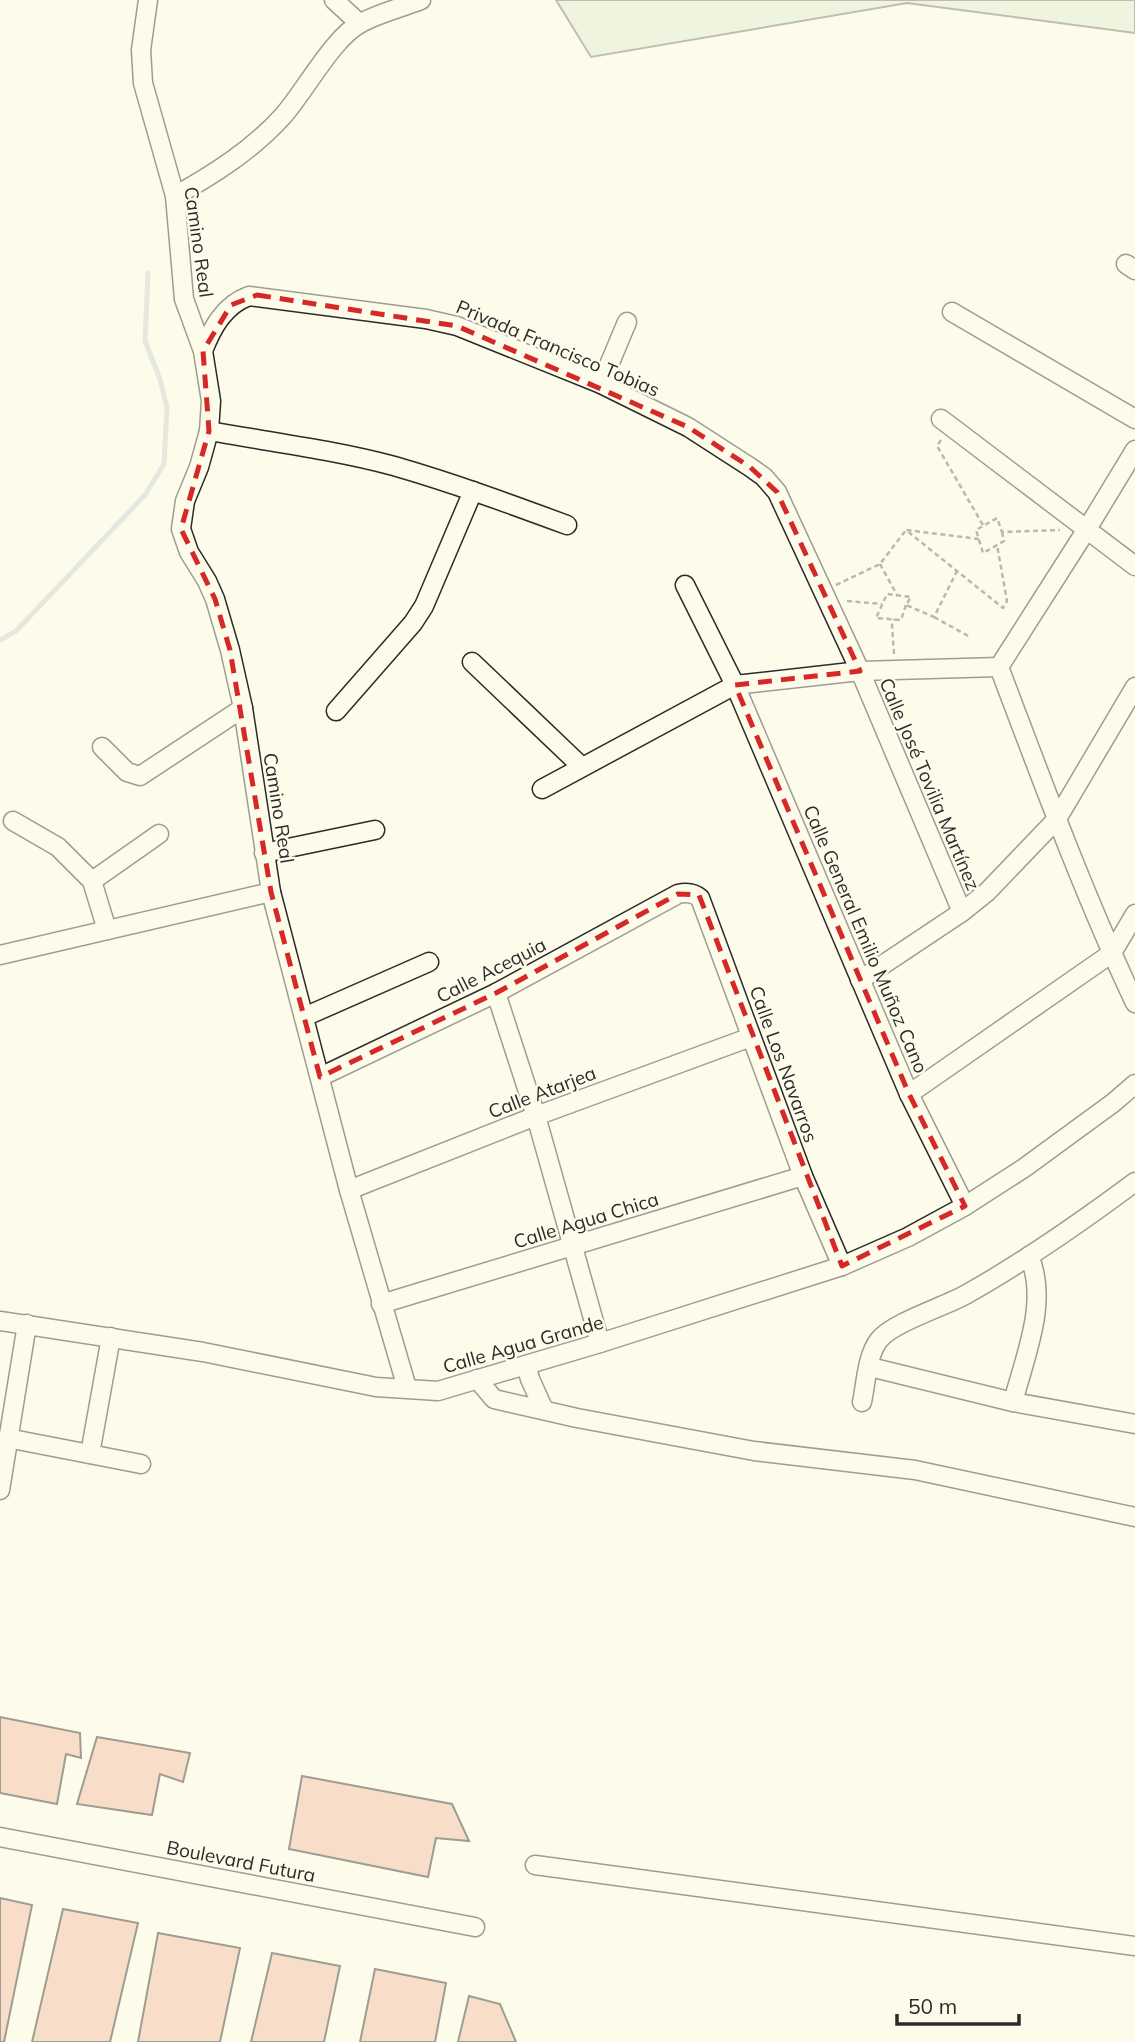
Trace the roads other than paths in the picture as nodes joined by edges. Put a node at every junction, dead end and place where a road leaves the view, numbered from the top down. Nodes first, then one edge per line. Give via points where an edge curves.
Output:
1 (148, 0) edge
2 (334, 0) edge
3 (421, 0) edge
4 (359, 23) junction
5 (175, 196) junction
6 (952, 312) dead end
7 (627, 322) dead end
8 (203, 351) junction
9 (601, 384) junction
10 (1135, 419) edge
11 (946, 422) road end
12 (209, 431) junction
13 (1135, 450) edge
14 (473, 491) junction
15 (776, 492) joint
16 (567, 525) dead end
17 (1087, 529) junction
18 (1135, 566) edge
19 (685, 585) dead end
20 (472, 662) dead end
21 (999, 667) junction
22 (860, 671) junction
23 (735, 685) junction
24 (1135, 687) edge
25 (243, 708) junction
26 (335, 712) dead end
27 (102, 747) dead end
28 (582, 767) junction
29 (542, 789) dead end
30 (1057, 819) junction
31 (13, 821) dead end
32 (375, 830) dead end
33 (159, 834) dead end
34 (264, 853) junction
35 (92, 881) junction
36 (271, 892) junction
37 (678, 894) joint
38 (962, 912) junction
39 (1135, 914) edge
40 (107, 930) junction
41 (1112, 953) junction
42 (0, 955) edge
43 (429, 962) dead end
44 (860, 980) junction
45 (496, 993) junction
46 (1135, 1003) edge
47 (304, 1017) junction
48 (751, 1037) junction
49 (320, 1077) junction
50 (1135, 1084) edge
51 (909, 1094) junction
52 (536, 1116) junction
53 (803, 1175) junction
54 (1135, 1182) edge
55 (349, 1190) junction
56 (965, 1206) junction
57 (573, 1245) junction
58 (1029, 1256) junction
59 (842, 1266) junction
60 (381, 1304) junction
61 (0, 1321) edge
62 (27, 1324) junction
63 (111, 1337) junction
64 (600, 1343) junction
65 (526, 1365) junction
66 (870, 1367) junction
67 (477, 1379) junction
68 (407, 1388) junction
69 (862, 1402) dead end
70 (1013, 1402) junction
71 (544, 1410) junction
72 (1135, 1424) edge
73 (7, 1438) junction
74 (90, 1454) junction
75 (141, 1464) dead end
76 (0, 1490) edge
77 (1135, 1517) edge
78 (0, 1836) edge
79 (535, 1865) dead end
80 (475, 1927) dead end
81 (1135, 1946) edge

1 - 5 street, Camino Real via 141,50 143,83
2 - 4 street
3 - 4 street
4 - 5 street via 268,131 222,168
5 - 8 street, Camino Real via 184,299
6 - 10 street
7 - 9 street
8 - 9 street, Privada Francisco Tobias via 223,314 241,299 257,295 444,322
8 - 12 street, Camino Real via 211,401
9 - 15 street, Privada Francisco Tobias via 732,453
11 - 17 street
12 - 14 street via 392,466
12 - 25 street, Camino Real via 185,501 181,529 215,599
13 - 17 street
14 - 16 street
14 - 26 street via 424,606
15 - 22 street, Calle José Tovilia Martínez
17 - 18 street
17 - 21 street
19 - 23 street, Calle General Emilio Muñoz Cano
20 - 28 street
21 - 22 street
21 - 30 street
22 - 23 street
22 - 38 street, Calle José Tovilia Martínez
23 - 28 street
23 - 44 street, Calle General Emilio Muñoz Cano
24 - 30 street
25 - 27 street via 140,776 127,772
25 - 34 street, Camino Real
28 - 29 street
30 - 38 street
30 - 41 street
31 - 35 street via 58,847
32 - 34 street
33 - 35 street
34 - 36 street, Camino Real
35 - 40 street
36 - 40 street, Camino Real
36 - 47 street, Camino Real
37 - 45 street, Calle Acequia
37 - 48 street, Calle Los Navarros via 700,898
38 - 44 street
39 - 41 street
40 - 42 street, Camino Real
41 - 46 street
41 - 51 street
43 - 47 street
44 - 51 street, Calle General Emilio Muñoz Cano
45 - 49 street, Calle Acequia
45 - 52 street
47 - 49 street, Camino Real
48 - 52 street, Calle Atarjea
48 - 53 street, Calle Los Navarros
49 - 55 street, Camino Real
50 - 56 street, Calle Agua Grande via 1024,1168
51 - 56 street, Calle General Emilio Muñoz Cano
52 - 55 street, Calle Atarjea
52 - 57 street
53 - 57 street, Calle Agua Chica
53 - 59 street, Calle Los Navarros
54 - 58 street
55 - 60 street, Camino Real
56 - 59 street, Calle Agua Grande
57 - 60 street, Calle Agua Chica
57 - 64 street
58 - 66 street via 963,1296 887,1332 877,1344
58 - 70 street via 1035,1269 1037,1303
59 - 64 street, Calle Agua Grande
60 - 68 street, Camino Real
61 - 62 street, Calle Agua Grande
62 - 63 street, Calle Agua Grande
62 - 73 street
63 - 68 street, Calle Agua Grande via 376,1387
63 - 74 street
64 - 65 street, Calle Agua Grande
65 - 67 street, Calle Agua Grande
65 - 71 street
66 - 69 street
66 - 70 street
67 - 68 street, Calle Agua Grande via 438,1391
67 - 71 street via 494,1399
70 - 72 street
71 - 77 street via 754,1451 915,1470
73 - 74 street
73 - 76 street
74 - 75 street
78 - 80 street, Boulevard Futura
79 - 81 street

